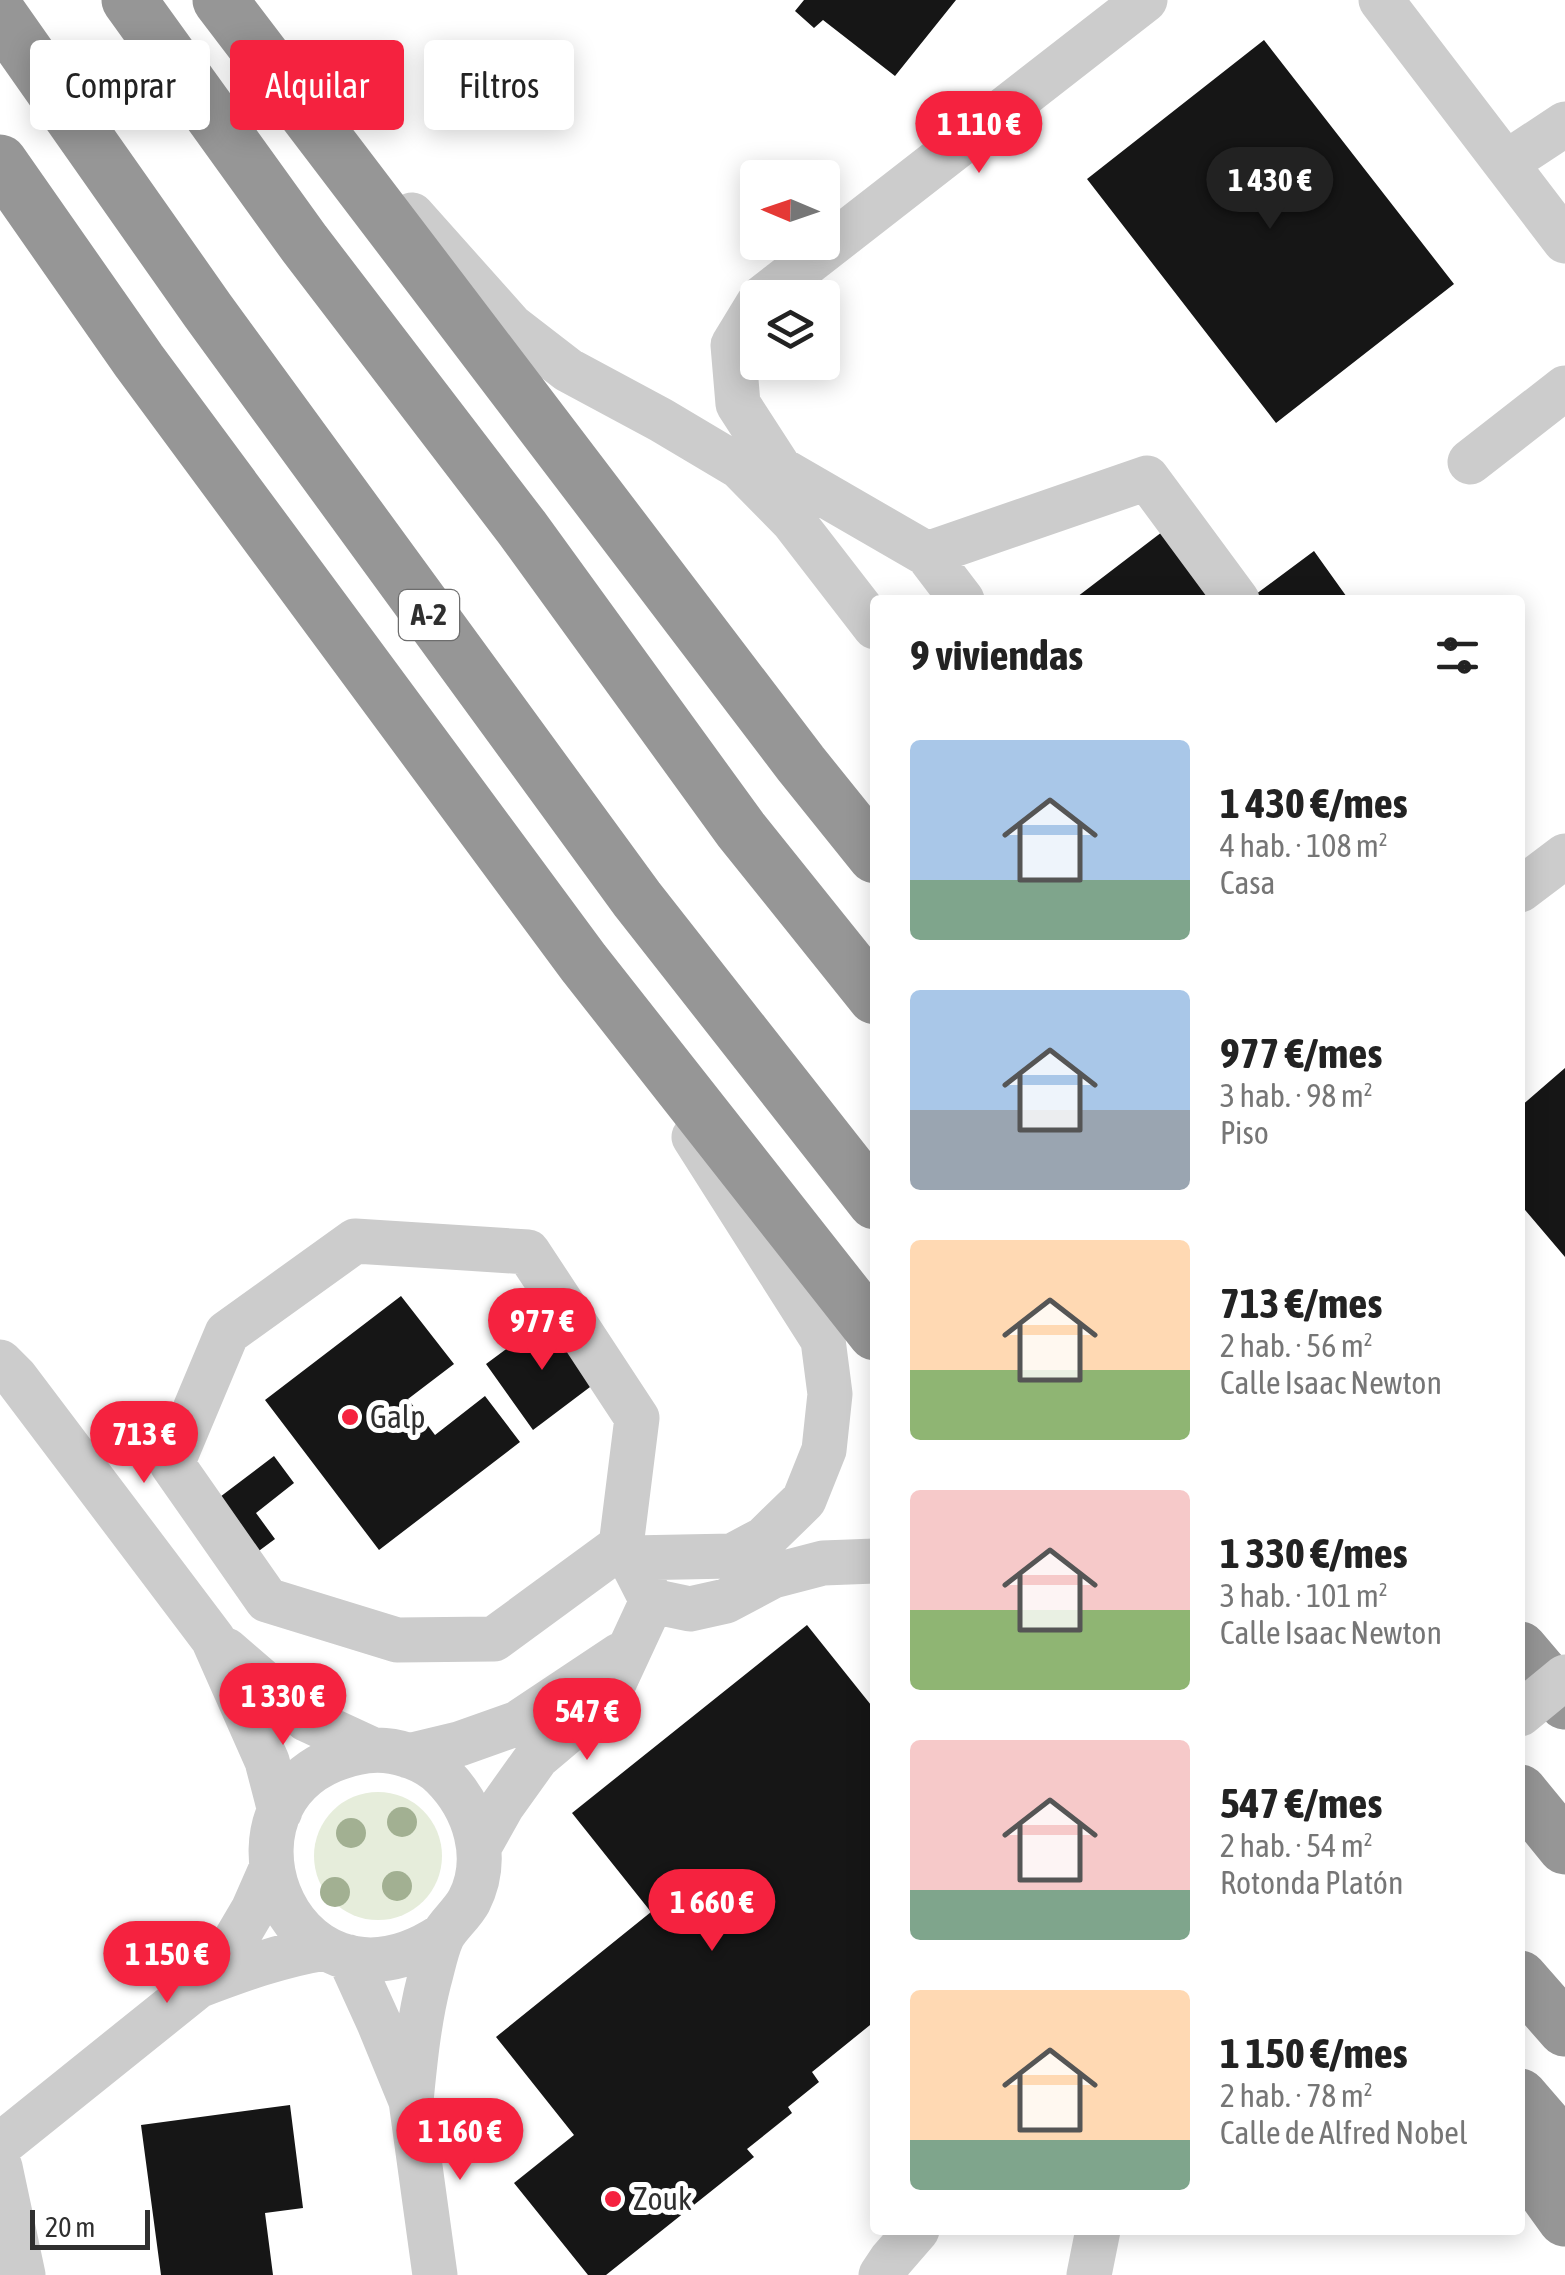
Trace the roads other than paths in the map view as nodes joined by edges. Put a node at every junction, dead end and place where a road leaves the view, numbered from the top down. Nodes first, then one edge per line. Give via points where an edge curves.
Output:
1 (129, 0) edge
2 (221, 0) edge
3 (1145, 0) edge
4 (1389, 2) edge
5 (0, 16) edge
6 (1565, 124) edge
7 (0, 162) edge
8 (1506, 164) junction
9 (0, 227) edge
10 (1565, 241) edge
11 (785, 280) edge
12 (740, 334) edge
13 (139, 360) junction
14 (1565, 388) edge
15 (1470, 462) dead end
16 (760, 468) junction
17 (927, 554) junction
18 (958, 595) edge
19 (1233, 595) edge
20 (870, 621) edge
21 (870, 850) edge
22 (583, 962) junction
23 (870, 990) edge
24 (870, 1196) edge
25 (870, 1327) edge
26 (5, 1360) edge
27 (626, 1552) junction
28 (870, 1561) edge
29 (652, 1601) junction
30 (213, 1639) junction
31 (630, 1648) junction
32 (1525, 1655) edge
33 (1565, 1677) edge
34 (1565, 1702) edge
35 (1525, 1710) edge
36 (391, 1753) junction
37 (1525, 1798) edge
38 (280, 1811) junction
39 (1565, 1846) edge
40 (479, 1847) junction
41 (271, 1868) junction
42 (443, 1935) junction
43 (337, 1952) junction
44 (1525, 1984) edge
45 (198, 1986) junction
46 (1565, 2029) edge
47 (410, 2100) junction
48 (1525, 2102) edge
49 (0, 2144) edge
50 (1565, 2148) edge
51 (1525, 2164) edge
52 (0, 2167) edge
53 (1565, 2218) edge
54 (912, 2235) edge
55 (1097, 2235) edge
56 (22, 2275) edge
57 (435, 2275) edge
58 (881, 2275) edge
59 (1089, 2275) edge

1 - 23 highway via 741,830
2 - 16 street via 510,326 568,370
2 - 21 highway
3 - 11 street
4 - 8 street
5 - 24 highway, A-2 via 637,900
6 - 8 street
7 - 13 highway
8 - 10 street
9 - 13 highway
12 - 16 street via 733,345 738,404
13 - 22 highway
14 - 15 street
16 - 17 street
16 - 20 street
17 - 18 street
17 - 19 street via 1147,478
22 - 25 highway
22 - 27 street via 823,1340 830,1394 824,1450 804,1500 764,1539 732,1556
26 - 30 street
27 - 27 street via 637,1418 528,1252 355,1240 227,1333 172,1464 267,1600 397,1640 494,1638
27 - 29 street
28 - 29 street via 773,1576 726,1601 690,1609
29 - 31 street
30 - 36 street via 306,1718
30 - 38 street via 267,1761
31 - 36 street via 518,1723 459,1744
31 - 40 street via 607,1698 537,1756
32 - 34 highway
33 - 35 street, bridge
36 - 38 street via 345,1754 318,1767
36 - 40 street via 436,1770 458,1791
37 - 39 highway
38 - 41 street
40 - 42 street via 472,1896
41 - 43 street via 288,1915
41 - 45 street via 233,1944
42 - 43 street via 398,1958
42 - 47 street via 420,2020
43 - 45 street via 296,1952
43 - 47 street via 379,2022
44 - 46 highway
45 - 49 street
47 - 57 street
48 - 50 highway
51 - 53 highway
52 - 56 street
54 - 58 street
55 - 59 street

